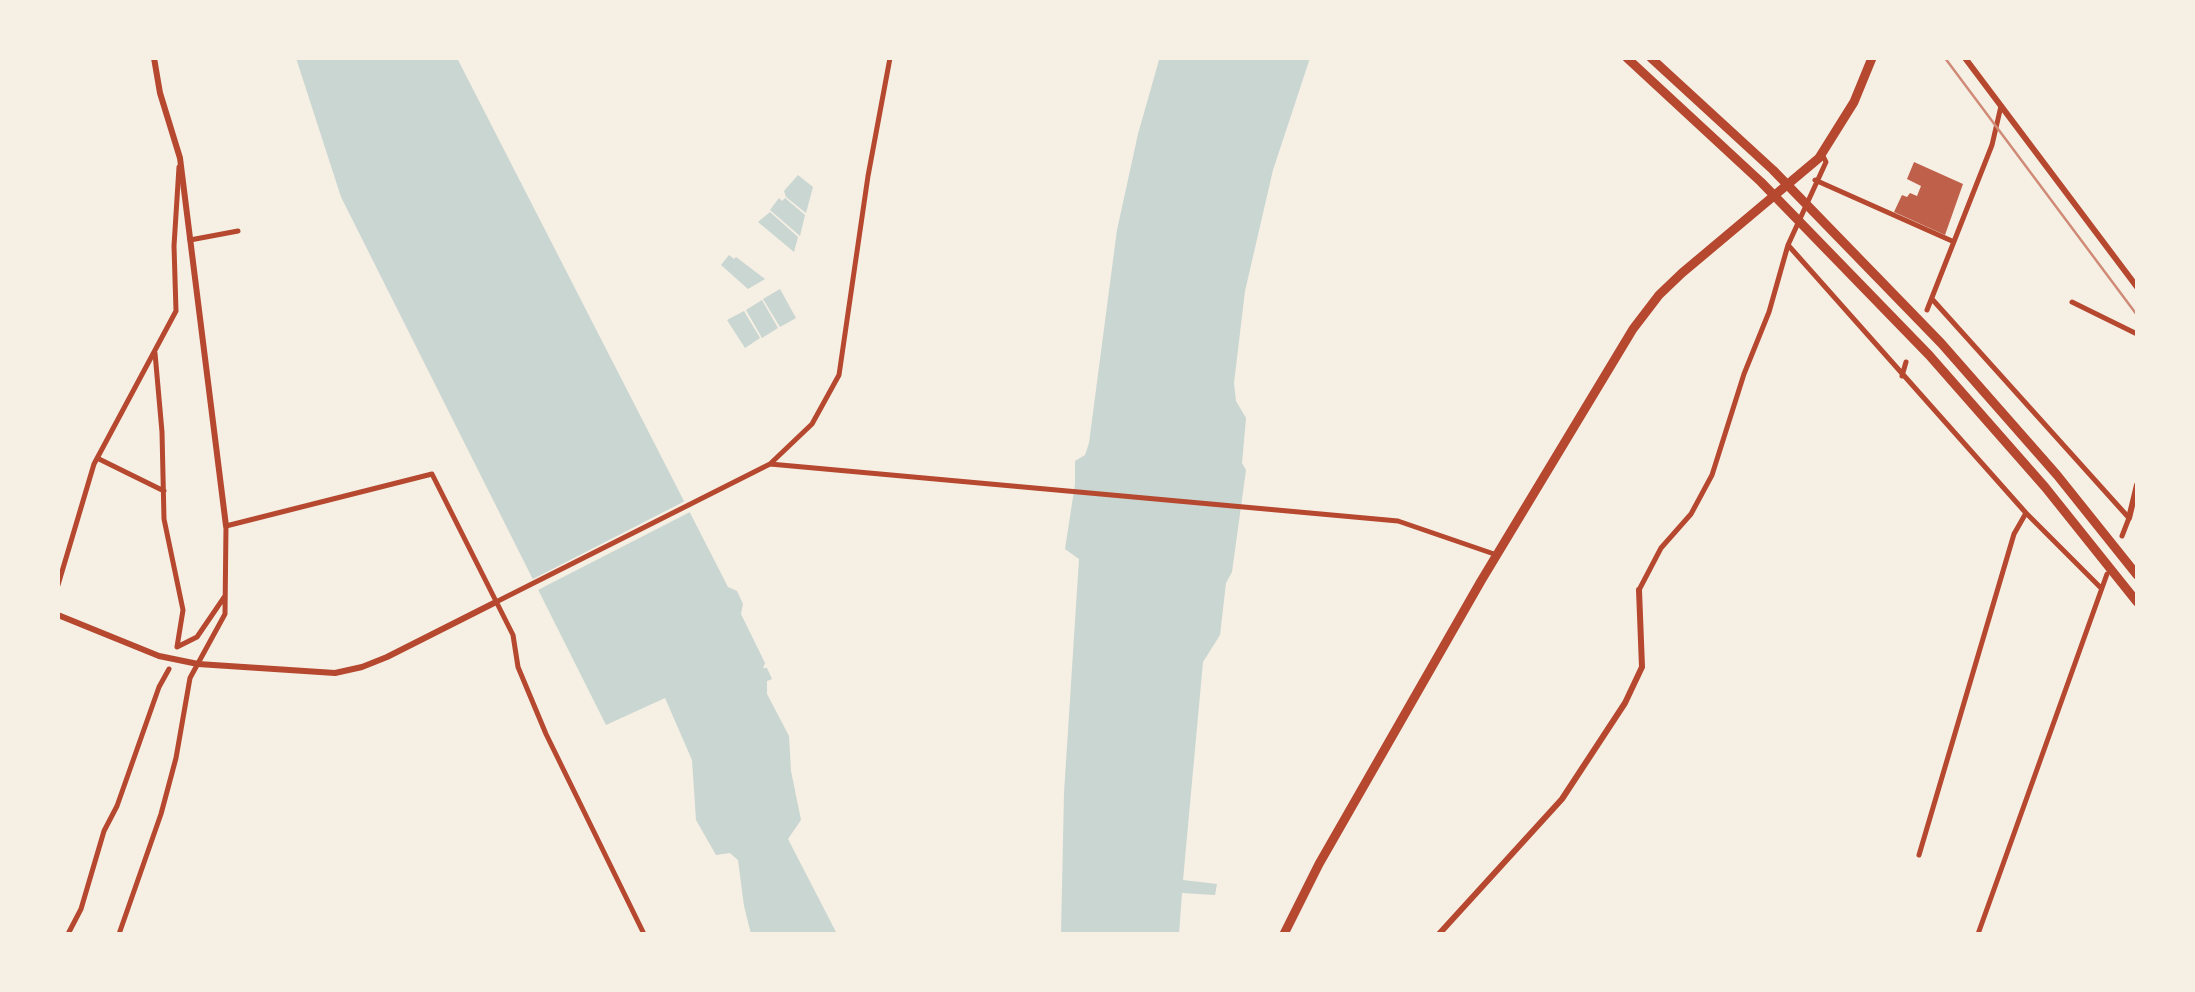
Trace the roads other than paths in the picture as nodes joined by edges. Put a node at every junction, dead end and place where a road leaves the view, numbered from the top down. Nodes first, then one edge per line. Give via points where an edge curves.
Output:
1 (154, 58) edge
2 (890, 58) edge
3 (1627, 58) edge
4 (1651, 58) edge
5 (1872, 58) edge
6 (1965, 58) edge
7 (2001, 106) junction
8 (1822, 154) junction
9 (180, 158) junction
10 (1815, 180) junction
11 (237, 232) dead end
12 (190, 240) junction
13 (1952, 241) junction
14 (1788, 245) junction
15 (2137, 286) edge
16 (1932, 299) junction
17 (2072, 302) dead end
18 (1927, 310) dead end
19 (2137, 334) edge
20 (155, 353) junction
21 (1906, 362) dead end
22 (1902, 376) junction
23 (2054, 434) junction
24 (2052, 441) dead end
25 (97, 458) junction
26 (770, 464) junction
27 (2137, 485) edge
28 (163, 491) junction
29 (2026, 513) junction
30 (2129, 518) junction
31 (226, 526) junction
32 (2122, 536) dead end
33 (1497, 555) junction
34 (2107, 574) dead end
35 (2137, 575) edge
36 (58, 585) edge
37 (2101, 588) junction
38 (1640, 590) joint
39 (226, 594) junction
40 (496, 602) junction
41 (2137, 602) edge
42 (58, 615) edge
43 (198, 664) junction
44 (169, 668) dead end
45 (1920, 855) dead end
46 (68, 934) edge
47 (119, 934) edge
48 (644, 934) edge
49 (1284, 934) edge
50 (1439, 934) edge
51 (1978, 934) edge

1 - 9 street
2 - 26 street via 867,176 839,374 812,424
3 - 41 highway via 1808,229 1989,421
4 - 35 highway via 1821,218 1999,408
5 - 8 highway via 1854,102
6 - 7 street
7 - 13 street via 1992,145
7 - 15 street
8 - 10 street via 1826,162
8 - 33 highway via 1659,295 1633,330
9 - 12 street
9 - 20 street via 174,246 178,303
10 - 13 street
10 - 14 street
11 - 12 street
12 - 31 street
13 - 16 street
14 - 22 street
14 - 38 street via 1712,475 1690,514 1661,548
16 - 18 street
16 - 23 street
17 - 19 street
20 - 25 street
20 - 28 street
21 - 22 street
22 - 29 street
23 - 24 street
23 - 30 street
25 - 28 street
25 - 36 street via 85,485
26 - 33 street via 1398,521
26 - 40 street
27 - 30 street
28 - 39 street via 164,519 183,610 177,648 197,636
29 - 37 street
29 - 45 street via 2014,534
30 - 32 street
31 - 39 street
31 - 40 street via 432,474
33 - 49 highway via 1319,864
34 - 37 street
37 - 51 street
38 - 50 street via 1642,667 1625,703 1562,799
39 - 43 street via 219,630
40 - 43 street via 387,657 348,671 314,673
40 - 48 street via 513,635 518,667 546,734
42 - 43 street via 159,656
43 - 47 street via 184,703 161,814
44 - 46 street

